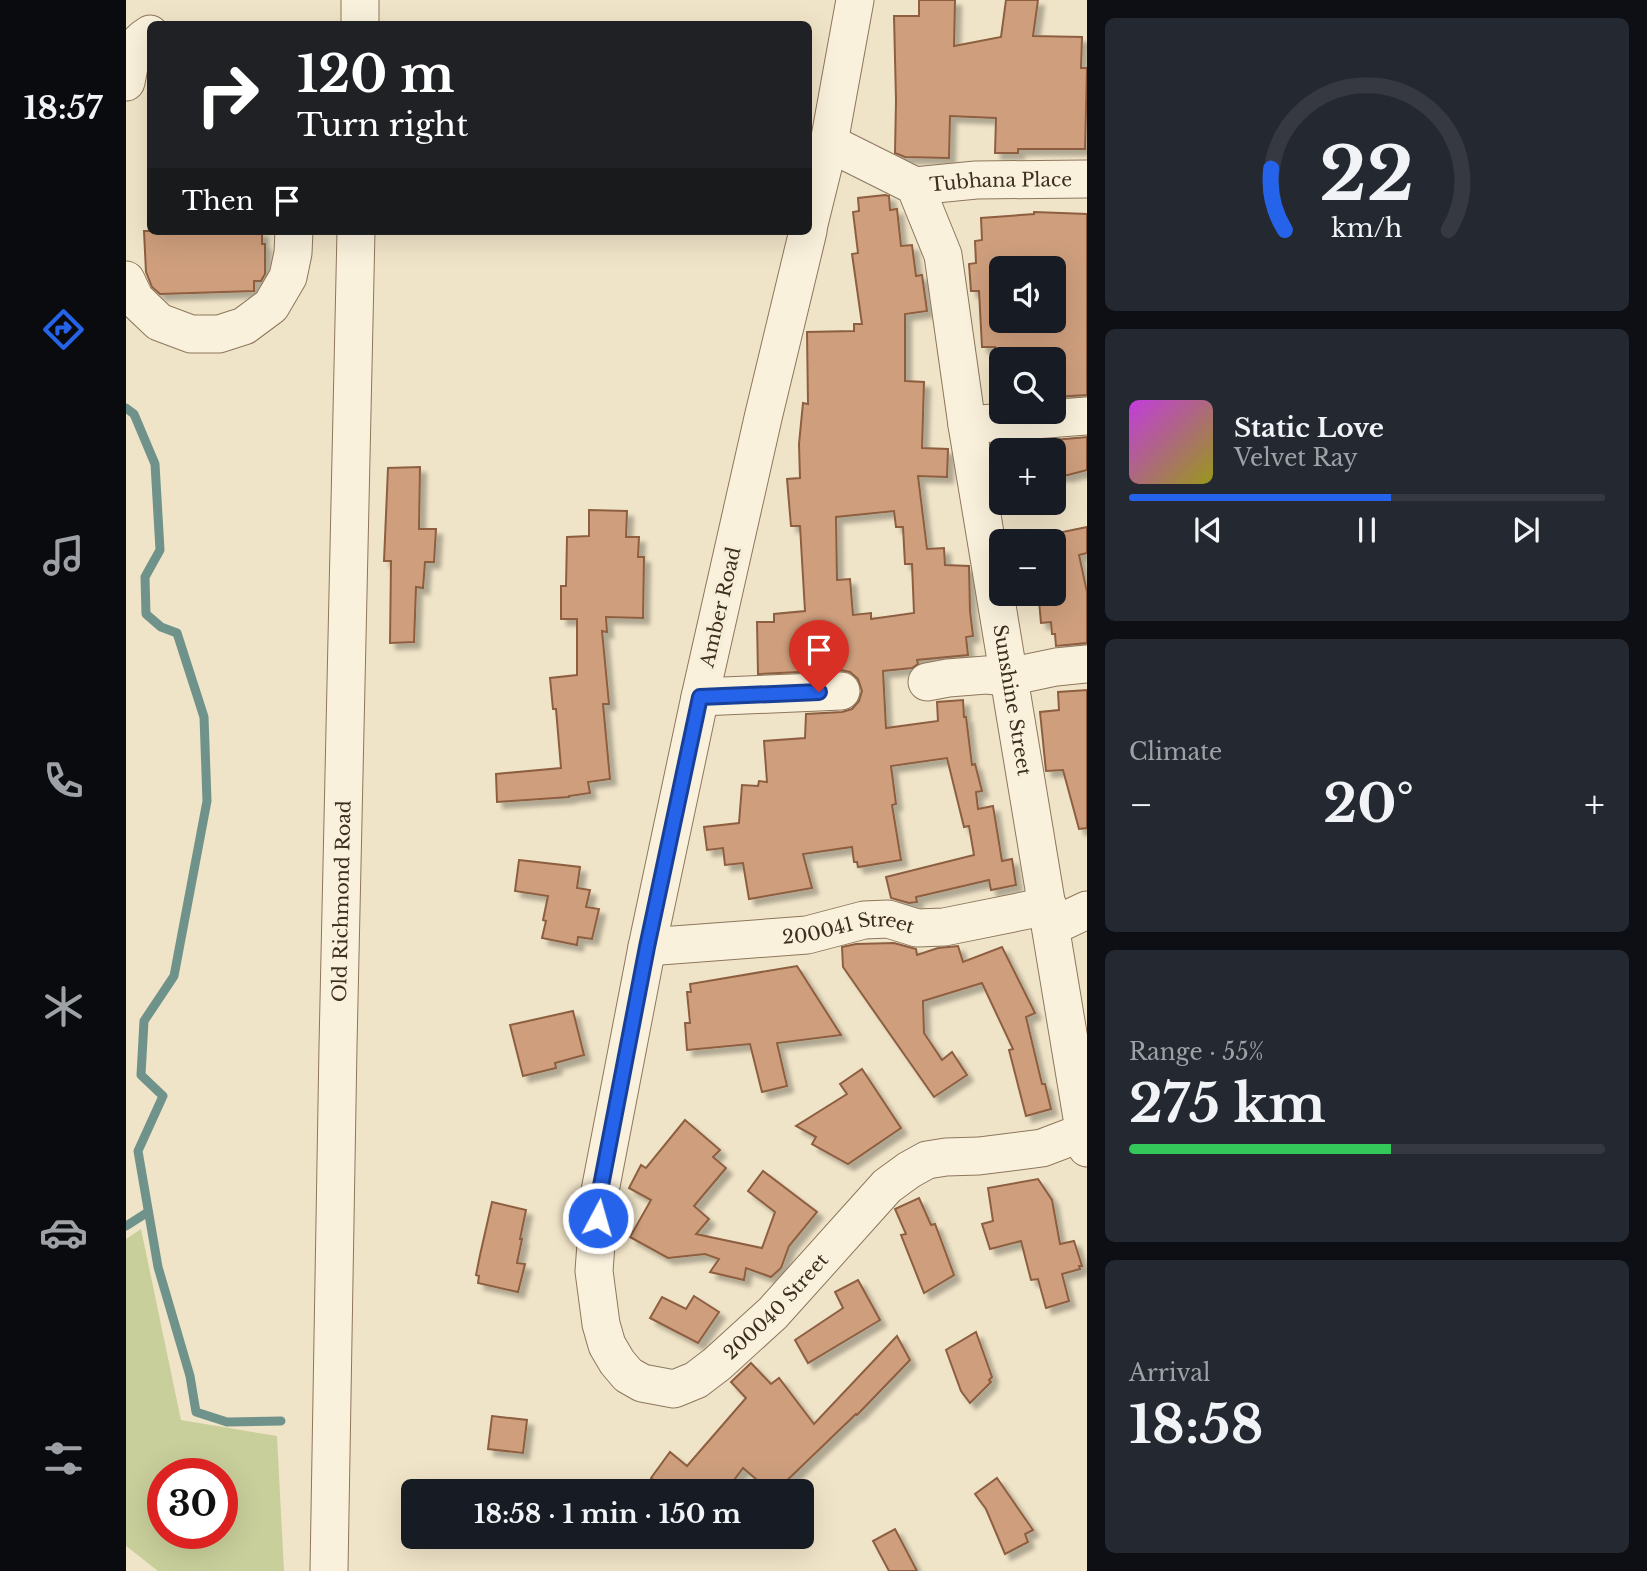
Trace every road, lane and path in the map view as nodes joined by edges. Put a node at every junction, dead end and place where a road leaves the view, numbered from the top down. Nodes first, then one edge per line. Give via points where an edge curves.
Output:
1 (360, 0) edge
2 (855, 0) edge
3 (360, 21) edge
4 (147, 36) edge
5 (126, 82) edge
6 (829, 143) junction
7 (1087, 179) edge
8 (915, 186) junction
9 (812, 213) edge
10 (294, 235) edge
11 (356, 235) edge
12 (807, 235) edge
13 (126, 279) edge
14 (1087, 416) edge
15 (967, 425) junction
16 (1087, 664) edge
17 (1008, 677) junction
18 (927, 681) dead end
19 (841, 691) dead end
20 (700, 697) junction
21 (1087, 910) edge
22 (1050, 917) junction
23 (647, 947) junction
24 (1085, 1140) edge
25 (600, 1191) joint
26 (329, 1571) edge

1 - 3 street
2 - 6 street, Amber Road
4 - 5 street via 132,54
6 - 8 street
6 - 9 street, Amber Road
7 - 8 street, Tubhana Place via 976,180
8 - 15 street, Sunshine Street via 943,256
10 - 13 street via 288,277 271,306 244,326 219,334 191,334 159,322 135,299
11 - 26 street, Old Richmond Road
12 - 20 street, Amber Road
14 - 15 street
15 - 17 street, Sunshine Street
16 - 17 street
17 - 18 street
17 - 22 street, Sunshine Street
19 - 20 street
20 - 23 street, Amber Road
21 - 22 street, 200041 Street
22 - 23 street, 200041 Street via 917,928 888,919 863,920 807,935
22 - 24 street, Sunshine Street
23 - 25 street, Amber Road
24 - 25 street, 200040 Street via 927,1160 909,1170 887,1186 773,1313 717,1364 674,1389 628,1375 607,1345 594,1271

